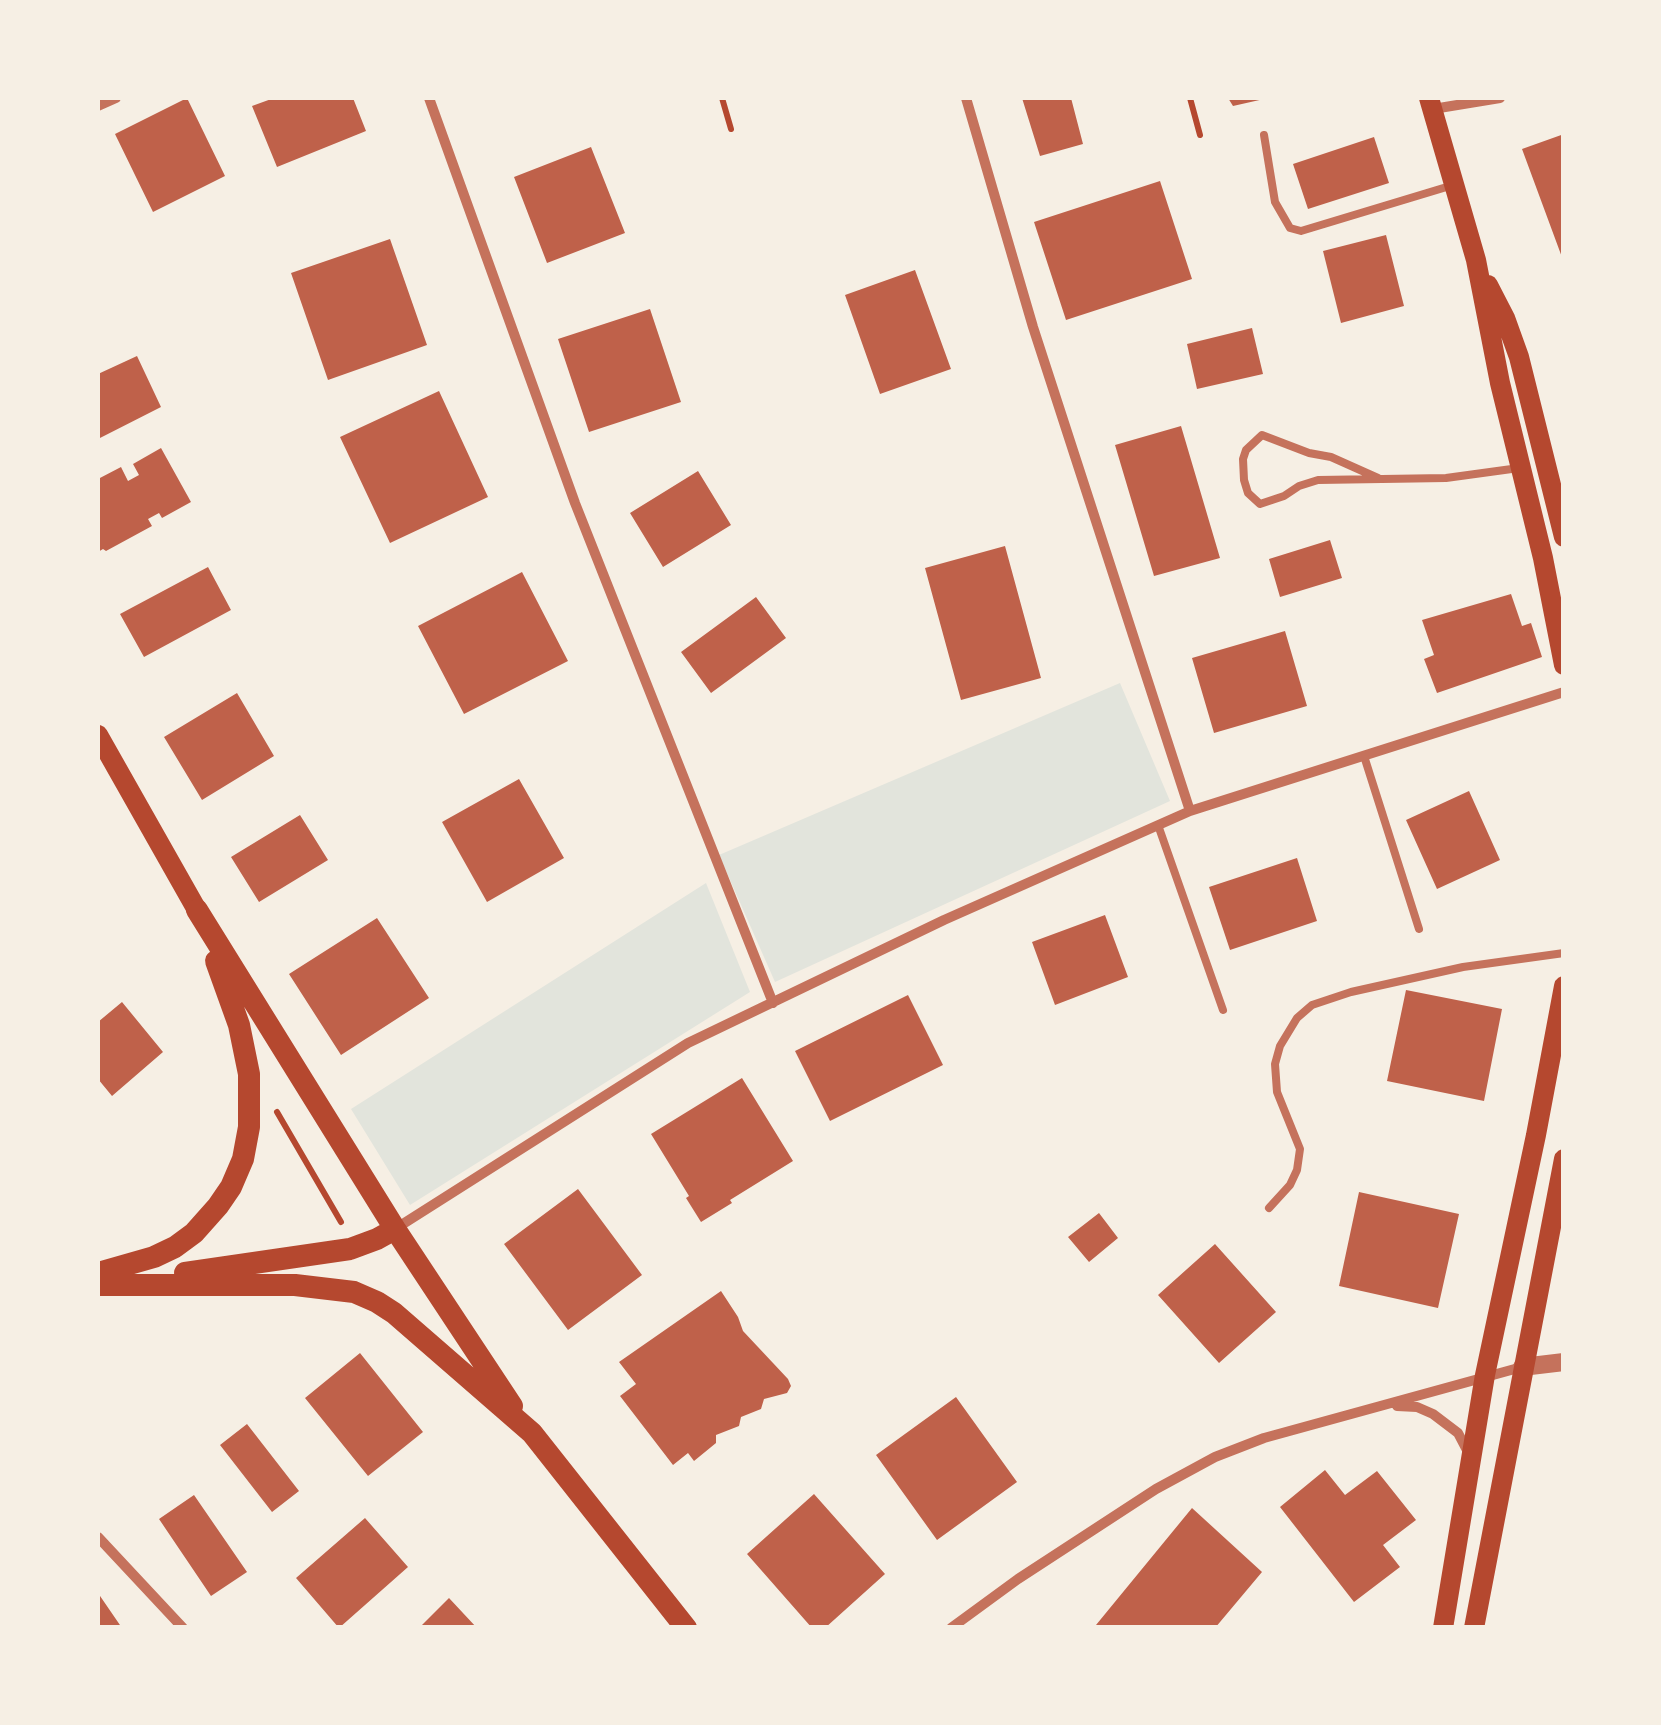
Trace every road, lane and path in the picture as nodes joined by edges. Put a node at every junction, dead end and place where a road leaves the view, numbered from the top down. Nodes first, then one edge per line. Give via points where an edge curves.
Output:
1 (116, 98) edge
2 (429, 98) edge
3 (722, 98) edge
4 (966, 98) edge
5 (1190, 98) edge
6 (1500, 98) edge
7 (1430, 103) edge
8 (98, 106) edge
9 (731, 129) dead end
10 (1200, 135) dead end
11 (1264, 135) dead end
12 (1454, 185) junction
13 (1476, 260) junction
14 (1521, 467) junction
15 (1378, 478) junction
16 (1564, 536) edge
17 (1564, 665) edge
18 (1564, 692) edge
19 (98, 734) edge
20 (1364, 756) junction
21 (1190, 811) junction
22 (1158, 826) junction
23 (198, 910) junction
24 (1418, 929) dead end
25 (1564, 954) edge
26 (1564, 986) edge
27 (773, 1003) junction
28 (1223, 1010) dead end
29 (273, 1104) dead end
30 (1564, 1159) edge
31 (1269, 1208) dead end
32 (344, 1228) dead end
33 (395, 1229) junction
34 (101, 1281) edge
35 (1564, 1362) edge
36 (1522, 1366) junction
37 (1485, 1375) junction
38 (1380, 1406) junction
39 (532, 1433) junction
40 (1468, 1472) junction
41 (98, 1537) edge
42 (183, 1628) edge
43 (686, 1628) edge
44 (951, 1628) edge
45 (1443, 1628) edge
46 (1474, 1628) edge

1 - 8 street
2 - 27 street via 570,490
3 - 9 path
4 - 21 street via 1032,327
5 - 10 path
6 - 7 street
7 - 12 main road
11 - 12 lane via 1275,202 1290,228 1301,231
12 - 13 main road
13 - 14 main road
13 - 16 main road via 1519,357
14 - 15 lane via 1446,478
14 - 17 main road
15 - 15 lane via 1262,436 1243,459 1248,493 1260,504 1318,480
18 - 20 street
19 - 23 main road
20 - 21 street
20 - 24 lane
21 - 22 street
22 - 27 street
22 - 28 lane
23 - 33 main road
23 - 34 main road via 245,1052 247,1142 218,1206 184,1241
25 - 31 lane via 1463,967 1312,1005 1297,1018 1276,1064 1277,1092 1300,1149 1290,1184
26 - 37 main road
27 - 33 street via 688,1042
29 - 32 path
30 - 36 main road
33 - 34 main road via 350,1249
33 - 39 main road
34 - 39 main road via 295,1285 362,1294 394,1313
35 - 36 street
36 - 37 street
36 - 46 main road
37 - 38 street
37 - 40 main road
38 - 40 street via 1434,1414 1463,1440
38 - 44 street via 1249,1443 1193,1468
39 - 43 main road
40 - 45 main road
41 - 42 street

